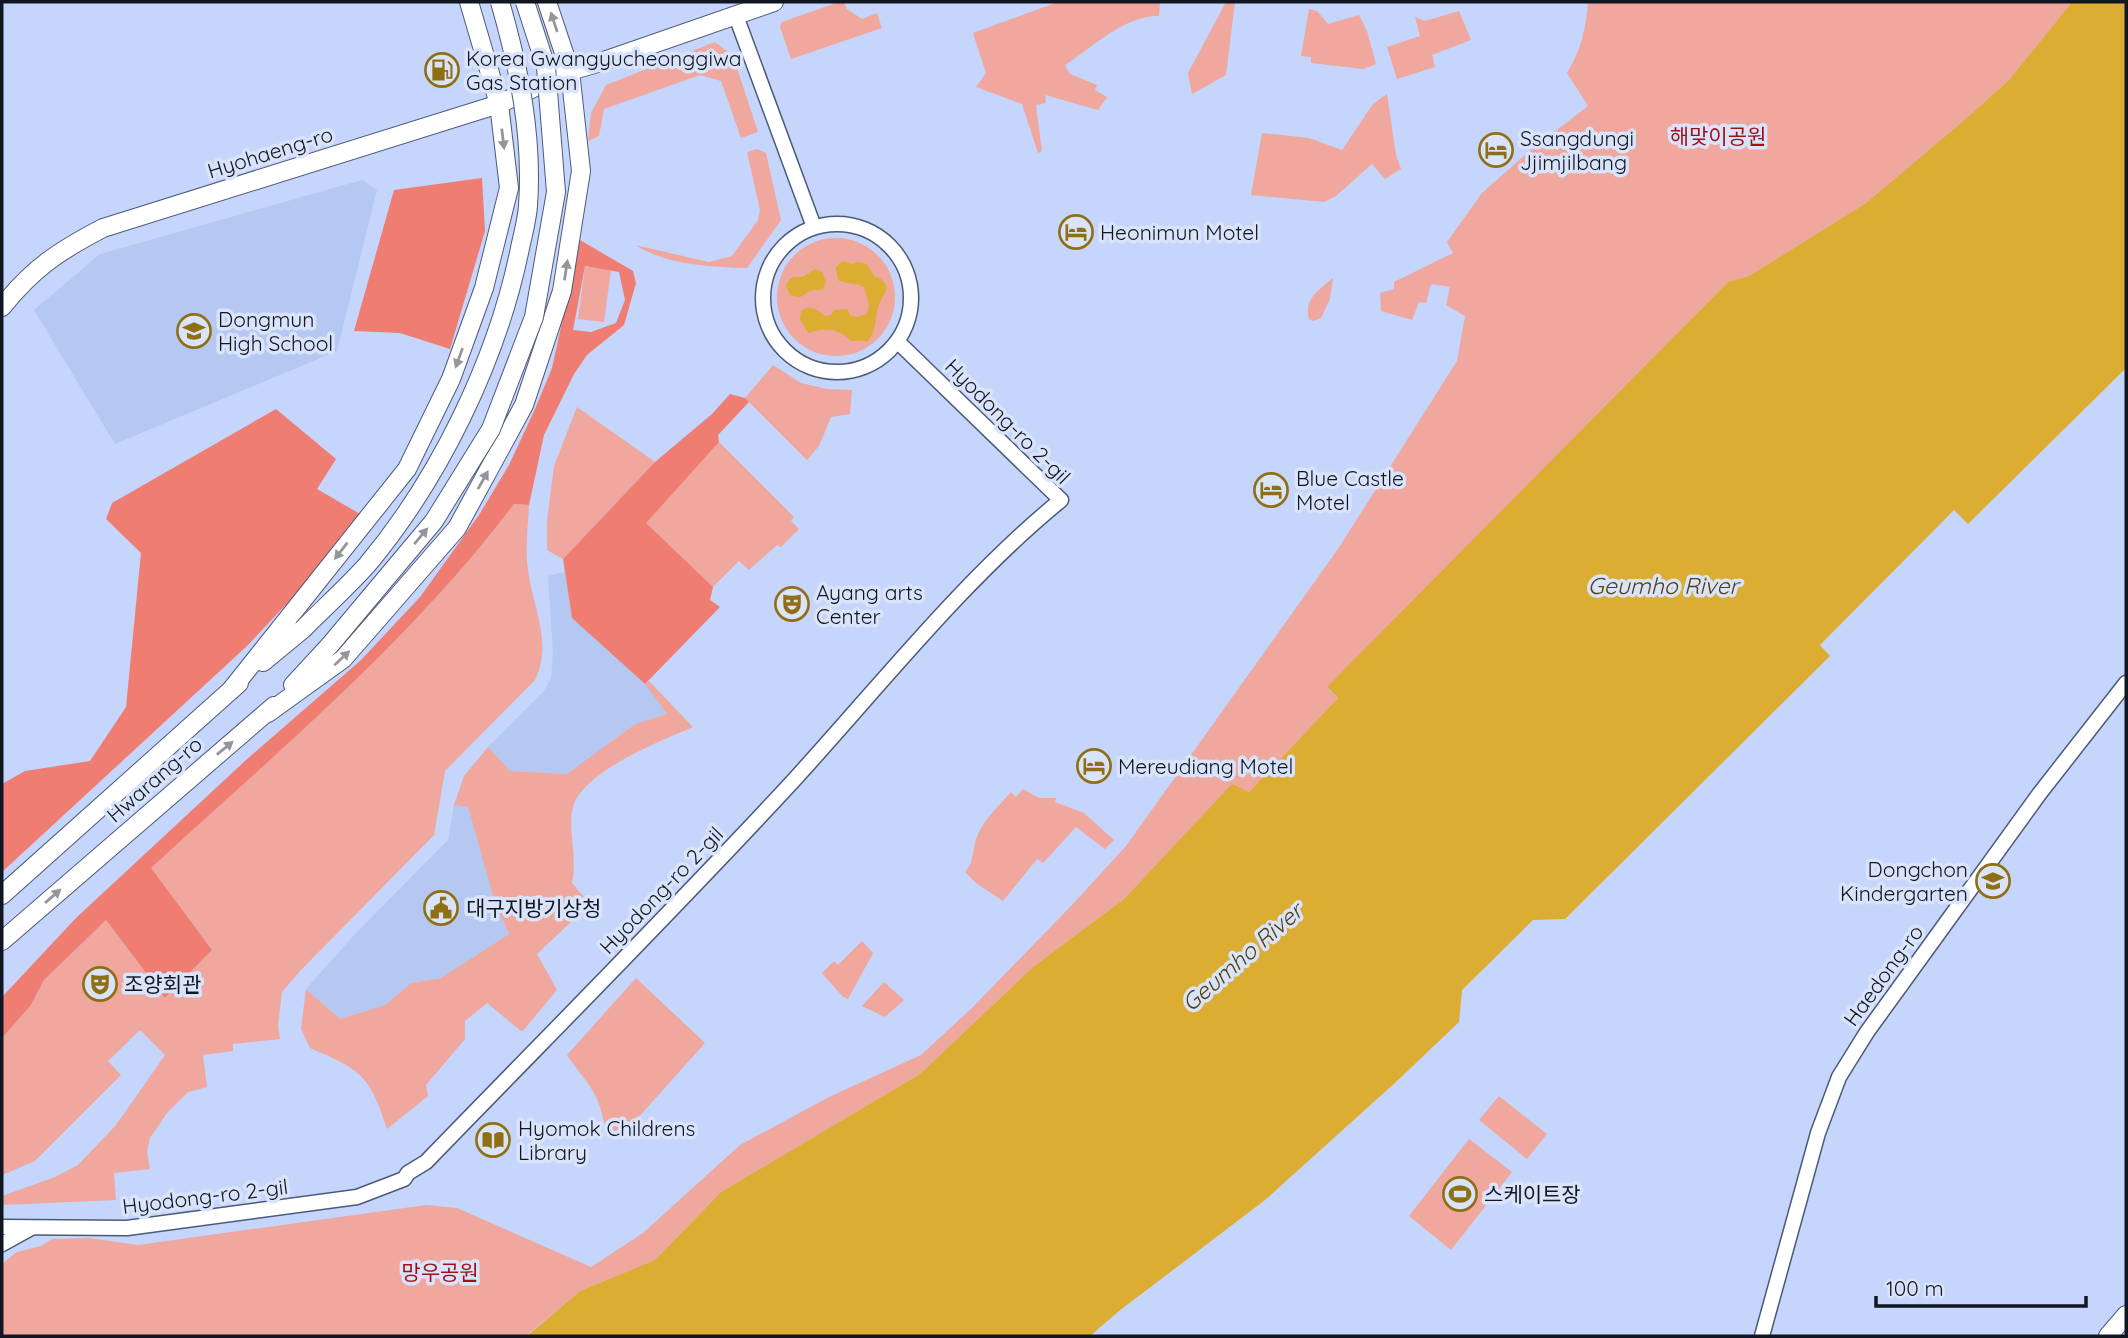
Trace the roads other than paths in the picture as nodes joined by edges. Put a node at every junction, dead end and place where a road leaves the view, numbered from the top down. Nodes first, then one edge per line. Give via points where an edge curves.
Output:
1 (469, 2) edge
2 (500, 2) edge
3 (525, 2) edge
4 (547, 2) edge
5 (774, 2) edge
6 (736, 16) junction
7 (570, 71) junction
8 (499, 104) junction
9 (814, 228) junction
10 (2, 307) edge
11 (898, 342) junction
12 (2126, 683) edge
13 (232, 690) junction
14 (268, 713) junction
15 (2, 895) edge
16 (2, 941) edge
17 (5, 1226) edge
18 (32, 1227) junction
19 (2, 1244) edge
20 (2126, 1315) edge
21 (1762, 1336) edge
22 (2108, 1336) edge

1 - 8 main road
2 - 13 main road, Hwarang-ro, bridge via 516,58 527,127 528,207 510,297 476,386 431,477 367,565
14 -> 3 main road, Hwarang-ro, bridge via 434,521 491,429 534,317 556,192 546,67
7 -> 4 main road
5 - 6 main road, Hyohaeng-ro
6 - 7 main road, Hyohaeng-ro
6 - 9 street
7 - 8 main road, Hyohaeng-ro
14 -> 7 main road via 343,659 457,528 523,405 562,291 581,171
8 - 10 main road, Hyohaeng-ro via 103,228 64,248 23,281
8 -> 13 main road via 509,188 484,288 451,379 407,469
9 - 11 street via 844,224 872,232 901,260 911,296 910,313
9 - 11 street via 779,252 765,281 764,313 783,350 800,363 841,373 880,359
11 - 18 street, Hyodong-ro 2-gil via 1061,500 967,589 738,840 426,1162 404,1179 357,1198 127,1228
12 - 21 street, Haedong-ro via 2040,793 1839,1077 1818,1133
13 - 15 main road, Hwarang-ro
16 -> 14 main road, Hwarang-ro
17 - 18 street, Hyodong-ro 2-gil
18 - 19 street
20 - 22 main road

